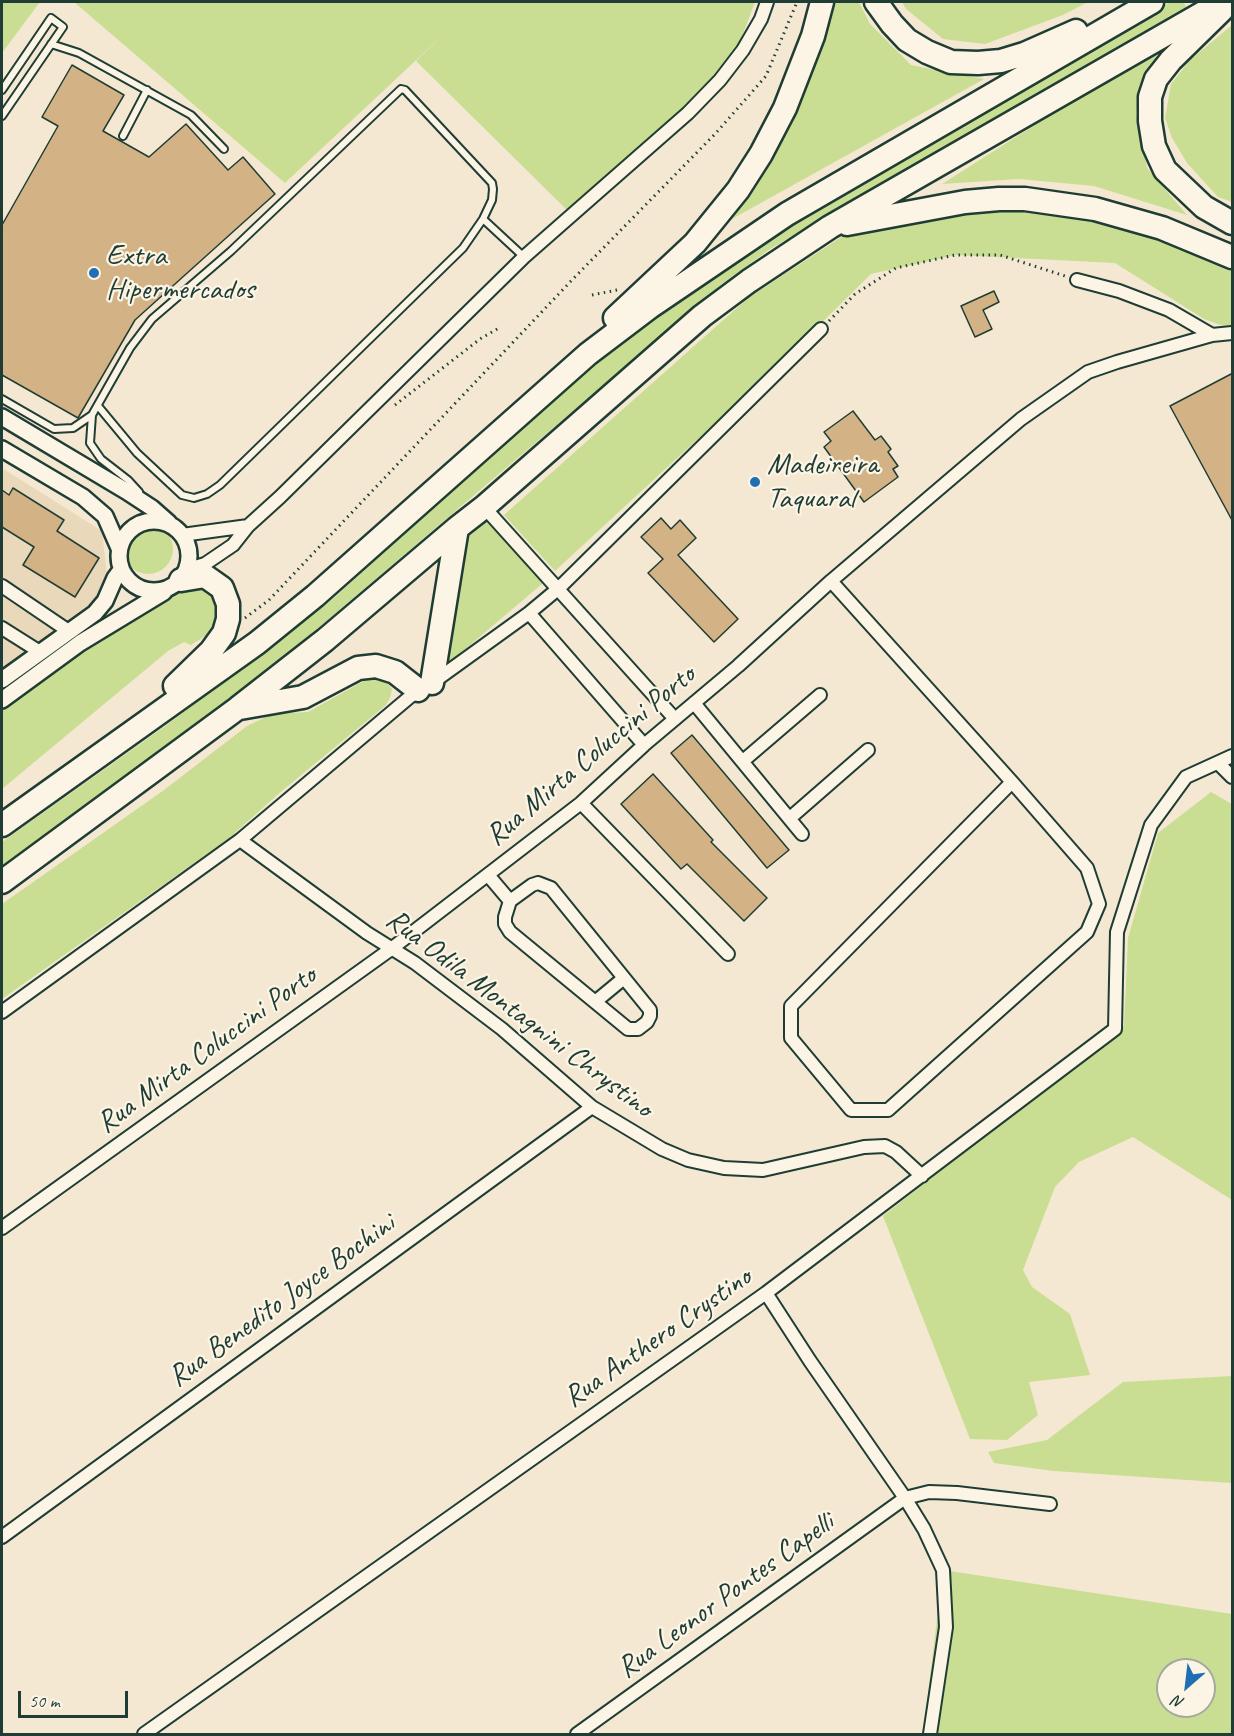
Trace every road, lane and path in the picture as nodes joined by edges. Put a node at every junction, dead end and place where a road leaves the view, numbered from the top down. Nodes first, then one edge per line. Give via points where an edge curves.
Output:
1 (767, 2) edge
2 (797, 2) edge
3 (822, 2) edge
4 (876, 2) edge
5 (1147, 2) edge
6 (1152, 2) edge
7 (1222, 2) edge
8 (1230, 2) edge
9 (51, 44) junction
10 (2, 90) edge
11 (147, 90) junction
12 (2, 117) edge
13 (123, 136) dead end
14 (224, 149) dead end
15 (483, 219) junction
16 (1233, 223) edge
17 (830, 227) junction
18 (524, 257) junction
19 (1233, 257) edge
20 (1077, 280) joint
21 (500, 328) dead end
22 (821, 329) joint
23 (1233, 333) edge
24 (1212, 335) junction
25 (2, 399) edge
26 (98, 406) junction
27 (387, 411) dead end
28 (92, 415) junction
29 (516, 416) junction
30 (2, 417) edge
31 (2, 449) edge
32 (484, 507) junction
33 (152, 508) junction
34 (248, 526) junction
35 (457, 528) junction
36 (178, 531) junction
37 (119, 548) junction
38 (121, 570) junction
39 (180, 579) junction
40 (831, 580) junction
41 (2, 586) edge
42 (559, 588) junction
43 (529, 613) junction
44 (2, 628) edge
45 (70, 632) junction
46 (224, 633) junction
47 (40, 652) junction
48 (2, 680) edge
49 (425, 686) junction
50 (820, 695) dead end
51 (2, 700) edge
52 (694, 704) junction
53 (238, 708) junction
54 (675, 719) junction
55 (644, 745) junction
56 (868, 750) dead end
57 (1233, 756) edge
58 (743, 761) junction
59 (1218, 763) junction
60 (1233, 777) edge
61 (1012, 782) junction
62 (581, 803) junction
63 (790, 818) junction
64 (2, 823) edge
65 (802, 834) dead end
66 (240, 840) junction
67 (488, 875) junction
68 (2, 882) edge
69 (510, 901) junction
70 (391, 949) junction
71 (728, 954) dead end
72 (624, 978) junction
73 (595, 1002) junction
74 (2, 1012) edge
75 (592, 1107) junction
76 (922, 1176) junction
77 (2, 1228) edge
78 (766, 1293) junction
79 (905, 1498) junction
80 (1050, 1503) dead end
81 (2, 1537) edge
82 (144, 1734) edge
83 (577, 1734) edge
84 (930, 1734) edge

1 - 18 street via 743,50 720,80 688,113
2 - 46 path via 766,76 716,134 269,600
3 - 29 highway via 806,57 785,108 738,190 695,243
4 - 5 highway via 907,40 927,52 951,62 978,63 1024,54 1121,9
6 - 29 highway via 788,214 605,340
7 - 17 highway
8 - 16 highway via 1156,79 1150,97 1150,121 1154,146 1164,170 1204,207
9 - 10 lane via 63,27 51,18
9 - 11 lane via 79,52
9 - 12 lane
11 - 13 lane
11 - 14 lane via 191,115
15 - 18 lane
15 - 26 lane via 463,248 207,494 194,498 182,495 137,453
15 - 26 lane via 492,200 492,183 401,89 231,251 152,319 130,348
17 - 19 highway via 965,202 1025,199 1095,209 1162,228
17 - 32 highway via 702,316
18 - 34 street
20 - 22 path via 1000,255 955,255 896,268 855,294
20 - 24 street via 1169,310
21 - 27 path
22 - 42 street
23 - 24 street, Rua Mirta Coluccini Porto
24 - 40 street, Rua Mirta Coluccini Porto via 1088,372 1022,418
25 - 28 lane via 54,429 73,428
26 - 28 lane
28 - 33 lane via 90,443 96,453 128,480
29 - 64 highway via 257,643
30 - 33 street
31 - 37 street via 83,497 105,516
32 - 35 highway
32 - 42 street
33 - 36 street
34 - 36 street
34 - 39 street via 233,545
35 - 49 highway
35 - 53 highway
36 - 37 street via 163,522 141,523 123,538
36 - 39 street via 188,546
37 - 38 street
38 - 39 street via 127,580 147,591 160,592
38 - 45 street via 105,601
39 - 46 highway via 205,576 222,588 228,604
39 - 51 street
40 - 52 street, Rua Mirta Coluccini Porto
40 - 61 street
41 - 45 street
42 - 43 street
42 - 54 street
43 - 49 street
43 - 55 street
44 - 47 street
45 - 47 street
46 - 64 highway via 184,679
47 - 48 street
49 - 53 highway via 376,666 357,668 303,697
49 - 66 street
50 - 58 street
52 - 54 street, Rua Mirta Coluccini Porto
52 - 58 street
53 - 68 highway
54 - 55 street, Rua Mirta Coluccini Porto
55 - 62 street, Rua Mirta Coluccini Porto
56 - 63 street
57 - 59 street
58 - 63 street
59 - 60 street
59 - 76 street, Rua Anthero Crystino via 1186,777 1151,825 1117,932 1115,1029
61 - 61 street via 791,1006 791,1038 851,1110 888,1110 1087,932 1100,904 1087,868
62 - 67 street, Rua Mirta Coluccini Porto
62 - 71 street
63 - 65 street
66 - 70 street, Rua Odila Montagnini Chrystino
66 - 74 street
67 - 69 street
67 - 70 street, Rua Mirta Coluccini Porto
69 - 72 street via 532,885 551,888
69 - 73 street via 505,917 510,932
70 - 75 street, Rua Odila Montagnini Chrystino via 502,1029
70 - 77 street, Rua Mirta Coluccini Porto
72 - 73 street
72 - 73 street via 650,1010 647,1022 638,1029 628,1029
75 - 76 street, Rua Odila Montagnini Chrystino via 662,1149 724,1168 763,1170 875,1145 896,1152
75 - 81 street, Rua Benedito Joyce Bochini
76 - 78 street, Rua Anthero Crystino
78 - 79 street
78 - 82 street, Rua Anthero Crystino
79 - 80 street via 929,1492
79 - 83 street, Rua Leonor Pontes Capelli
79 - 84 street via 943,1570 946,1627

